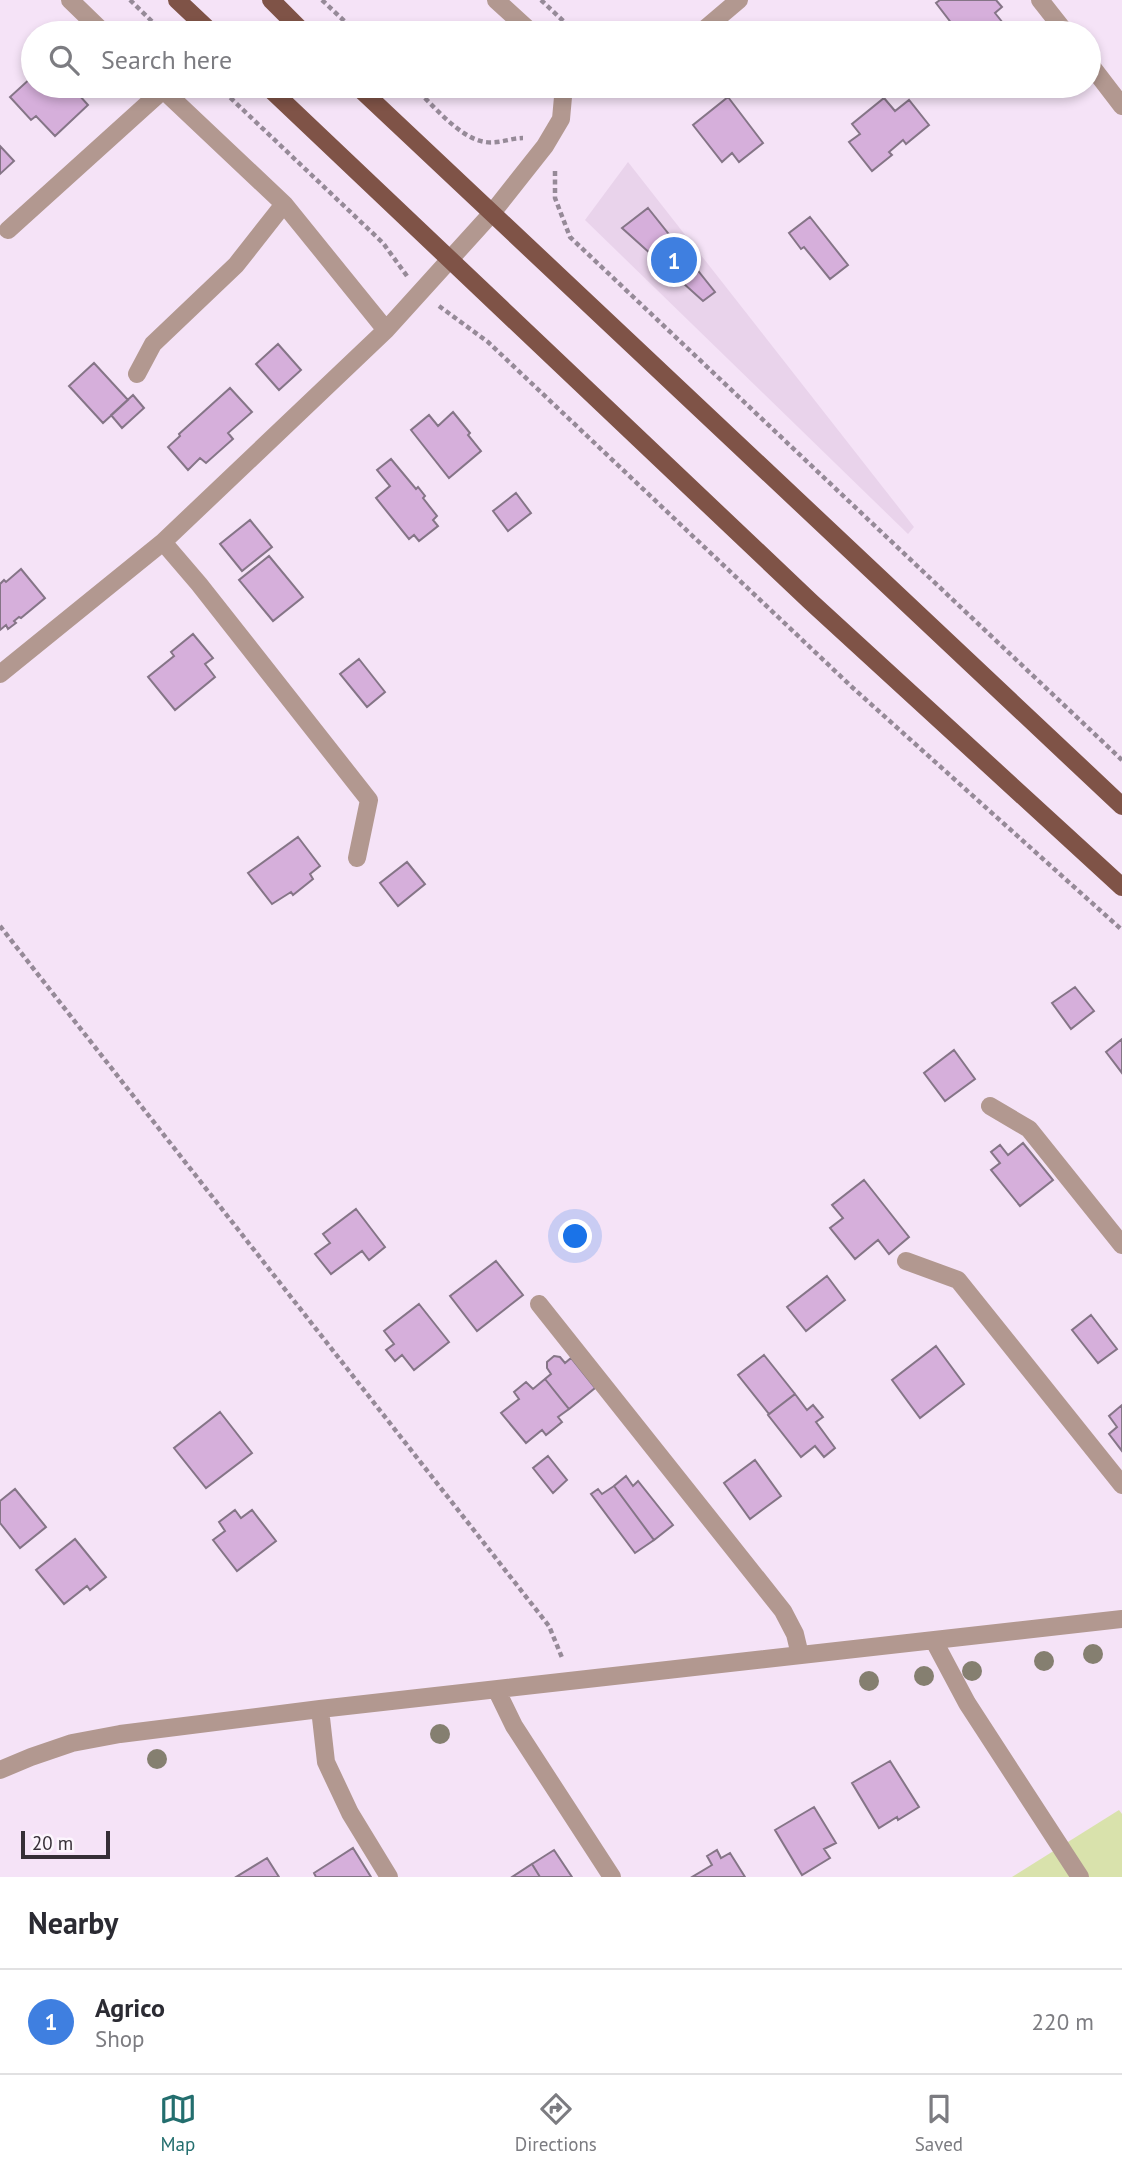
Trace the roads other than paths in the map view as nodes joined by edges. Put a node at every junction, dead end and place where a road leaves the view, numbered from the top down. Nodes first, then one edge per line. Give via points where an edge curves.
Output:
1 (70, 0) edge
2 (177, 0) edge
3 (271, 0) edge
4 (496, 0) edge
5 (739, 0) edge
6 (1041, 0) edge
7 (92, 21) edge
8 (199, 21) edge
9 (292, 21) edge
10 (519, 21) edge
11 (714, 21) edge
12 (1057, 21) edge
13 (1101, 78) edge
14 (150, 98) edge
15 (172, 98) edge
16 (280, 98) edge
17 (370, 98) edge
18 (564, 98) edge
19 (1122, 106) edge
20 (284, 205) junction
21 (492, 213) junction
22 (8, 230) dead end
23 (450, 259) junction
24 (386, 330) junction
25 (137, 374) dead end
26 (163, 542) junction
27 (0, 674) edge
28 (1122, 806) edge
29 (357, 858) dead end
30 (1122, 887) edge
31 (990, 1106) dead end
32 (1122, 1245) edge
33 (906, 1261) dead end
34 (539, 1304) dead end
35 (1122, 1485) edge
36 (1122, 1619) edge
37 (934, 1641) junction
38 (800, 1656) junction
39 (497, 1691) junction
40 (320, 1709) junction
41 (0, 1770) edge
42 (389, 1877) edge
43 (612, 1877) edge
44 (1080, 1877) edge

1 - 7 street
2 - 8 main road
3 - 9 main road
4 - 10 street
5 - 11 street
6 - 12 street
13 - 19 street
14 - 22 street
15 - 20 street
16 - 23 main road
17 - 21 main road
18 - 21 street via 561,119 545,146
20 - 24 street
20 - 25 street via 236,265 153,344
21 - 23 street
21 - 28 main road
23 - 24 street
23 - 30 main road via 801,592
24 - 26 street
26 - 27 street
26 - 29 street via 369,800
31 - 32 street via 1029,1129
33 - 35 street via 958,1280
34 - 38 street via 783,1611
36 - 37 street
37 - 38 street
37 - 44 street via 967,1703
38 - 39 street
39 - 40 street
39 - 43 street via 514,1726
40 - 41 street via 72,1743
40 - 42 street via 326,1762

